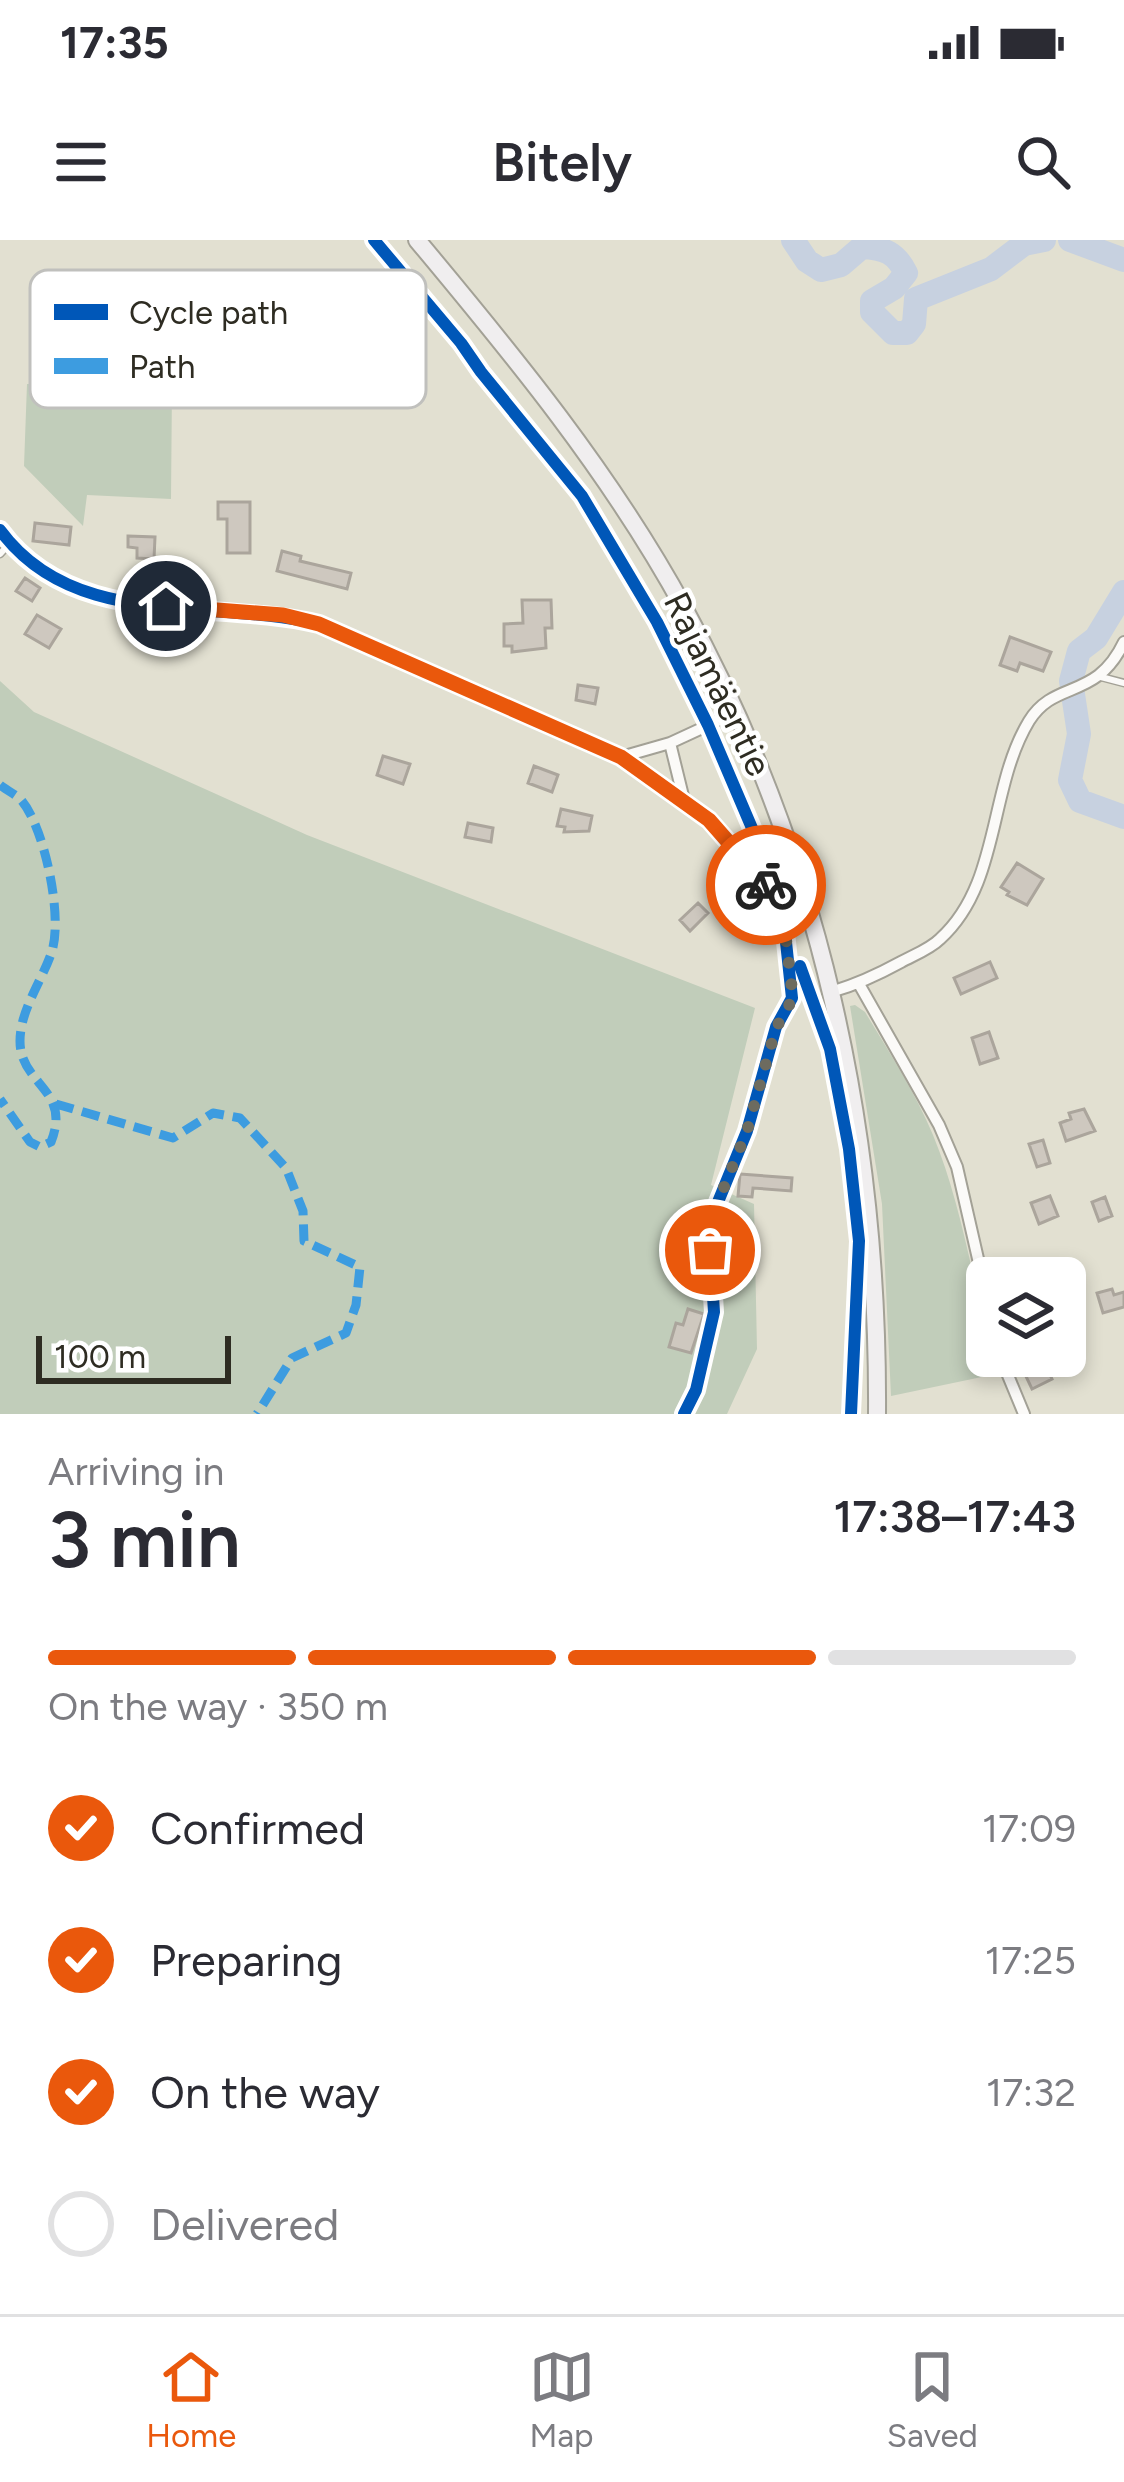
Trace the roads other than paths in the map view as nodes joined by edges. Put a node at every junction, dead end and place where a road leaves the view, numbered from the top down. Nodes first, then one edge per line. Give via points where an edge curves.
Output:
1 (417, 240) edge
2 (0, 530) edge
3 (10, 543) junction
4 (0, 554) edge
5 (1124, 642) edge
6 (1102, 677) junction
7 (1124, 683) edge
8 (737, 712) junction
9 (670, 743) junction
10 (621, 757) junction
11 (684, 800) junction
12 (859, 984) junction
13 (834, 992) junction
14 (977, 1257) edge
15 (1009, 1377) edge
16 (684, 1414) edge
17 (877, 1414) edge
18 (1024, 1414) edge

1 - 8 main road, Rajamäentie via 611,489
2 - 3 street
3 - 4 lane
3 - 10 street via 57,581 88,594 319,624
5 - 6 street
6 - 7 lane
6 - 12 street via 1044,702 1018,744 964,915 937,943
8 - 9 street
8 - 13 main road, Rajamäentie via 795,859
9 - 10 street
9 - 11 street
10 - 11 street
11 - 16 street via 771,891 786,929 793,998 718,1202 710,1250 714,1312
12 - 13 street
12 - 14 street via 939,1125
13 - 17 main road, Rajamäentie via 869,1210
15 - 18 street

